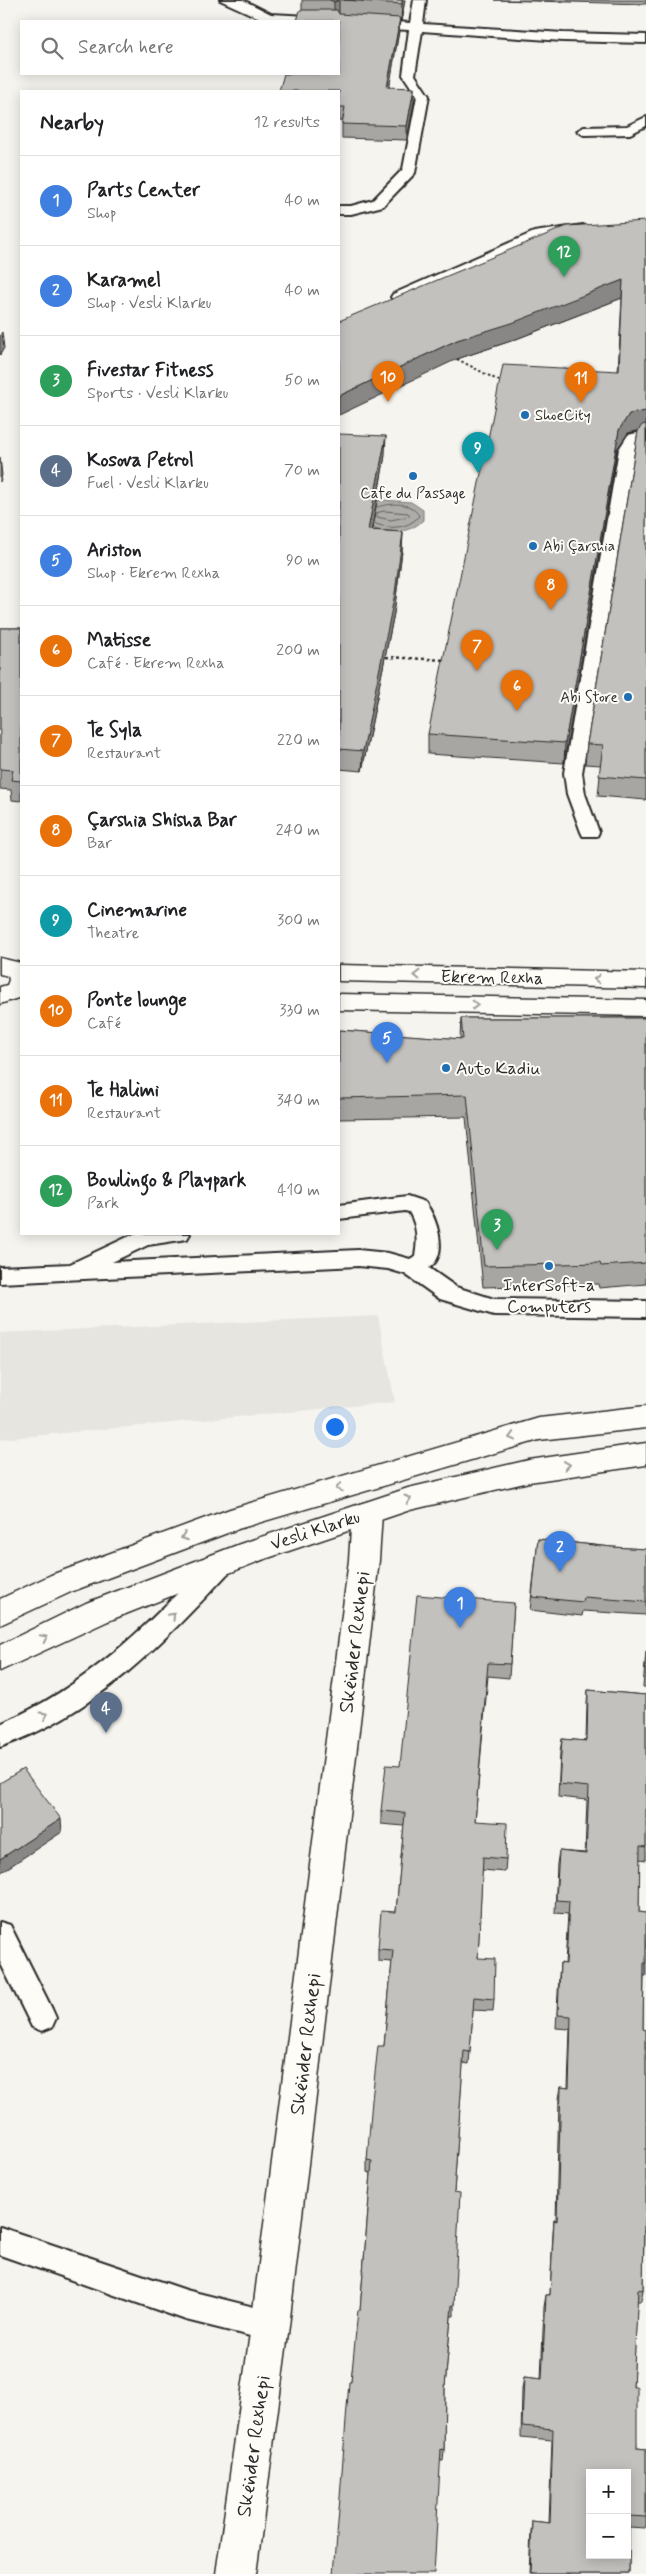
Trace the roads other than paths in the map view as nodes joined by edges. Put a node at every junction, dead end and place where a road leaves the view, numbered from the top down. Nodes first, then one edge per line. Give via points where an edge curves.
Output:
1 (226, 0) edge
2 (420, 0) edge
3 (308, 20) edge
4 (340, 22) edge
5 (415, 26) junction
6 (646, 39) edge
7 (646, 121) edge
8 (584, 130) dead end
9 (340, 210) edge
10 (599, 228) edge
11 (384, 303) edge
12 (646, 436) edge
13 (590, 832) dead end
14 (340, 973) edge
15 (646, 980) edge
16 (340, 1002) edge
17 (646, 1008) edge
18 (340, 1212) edge
19 (170, 1235) edge
20 (413, 1268) junction
21 (69, 1272) junction
22 (0, 1275) edge
23 (646, 1309) edge
24 (646, 1417) edge
25 (646, 1454) edge
26 (367, 1513) junction
27 (221, 1564) junction
28 (0, 1613) edge
29 (0, 1659) edge
30 (0, 1736) edge
31 (0, 1934) edge
32 (42, 2018) dead end
33 (0, 2241) edge
34 (270, 2326) junction
35 (236, 2574) edge

1 - 3 lane via 236,1 268,18
2 - 5 lane
4 - 5 lane
5 - 6 lane via 563,37
5 - 9 lane via 409,75 423,96 410,170 378,203
7 - 8 lane via 630,130
10 - 11 lane via 540,235
12 - 13 lane via 634,438 627,449 573,773 576,794
15 -> 14 street, Ekrem Rexha
16 -> 17 street, Ekrem Rexha
18 - 20 lane via 406,1203 417,1207 423,1219 428,1251 425,1260
19 - 21 lane via 144,1238
20 - 21 lane via 358,1258
20 - 23 lane via 448,1293 494,1308
21 - 22 lane
24 -> 28 street, Vesli Klarku via 539,1429 230,1520 62,1583
26 -> 25 street, Vesli Klarku via 408,1499 529,1471
26 - 27 street, Vesli Klarku
26 - 34 street, Skënder Rexhepi via 364,1560
29 -> 27 street, Vesli Klarku via 97,1612
30 -> 27 lane via 42,1718 106,1675 162,1628
31 - 32 lane
33 - 34 lane via 186,2305
34 - 35 street, Skënder Rexhepi

